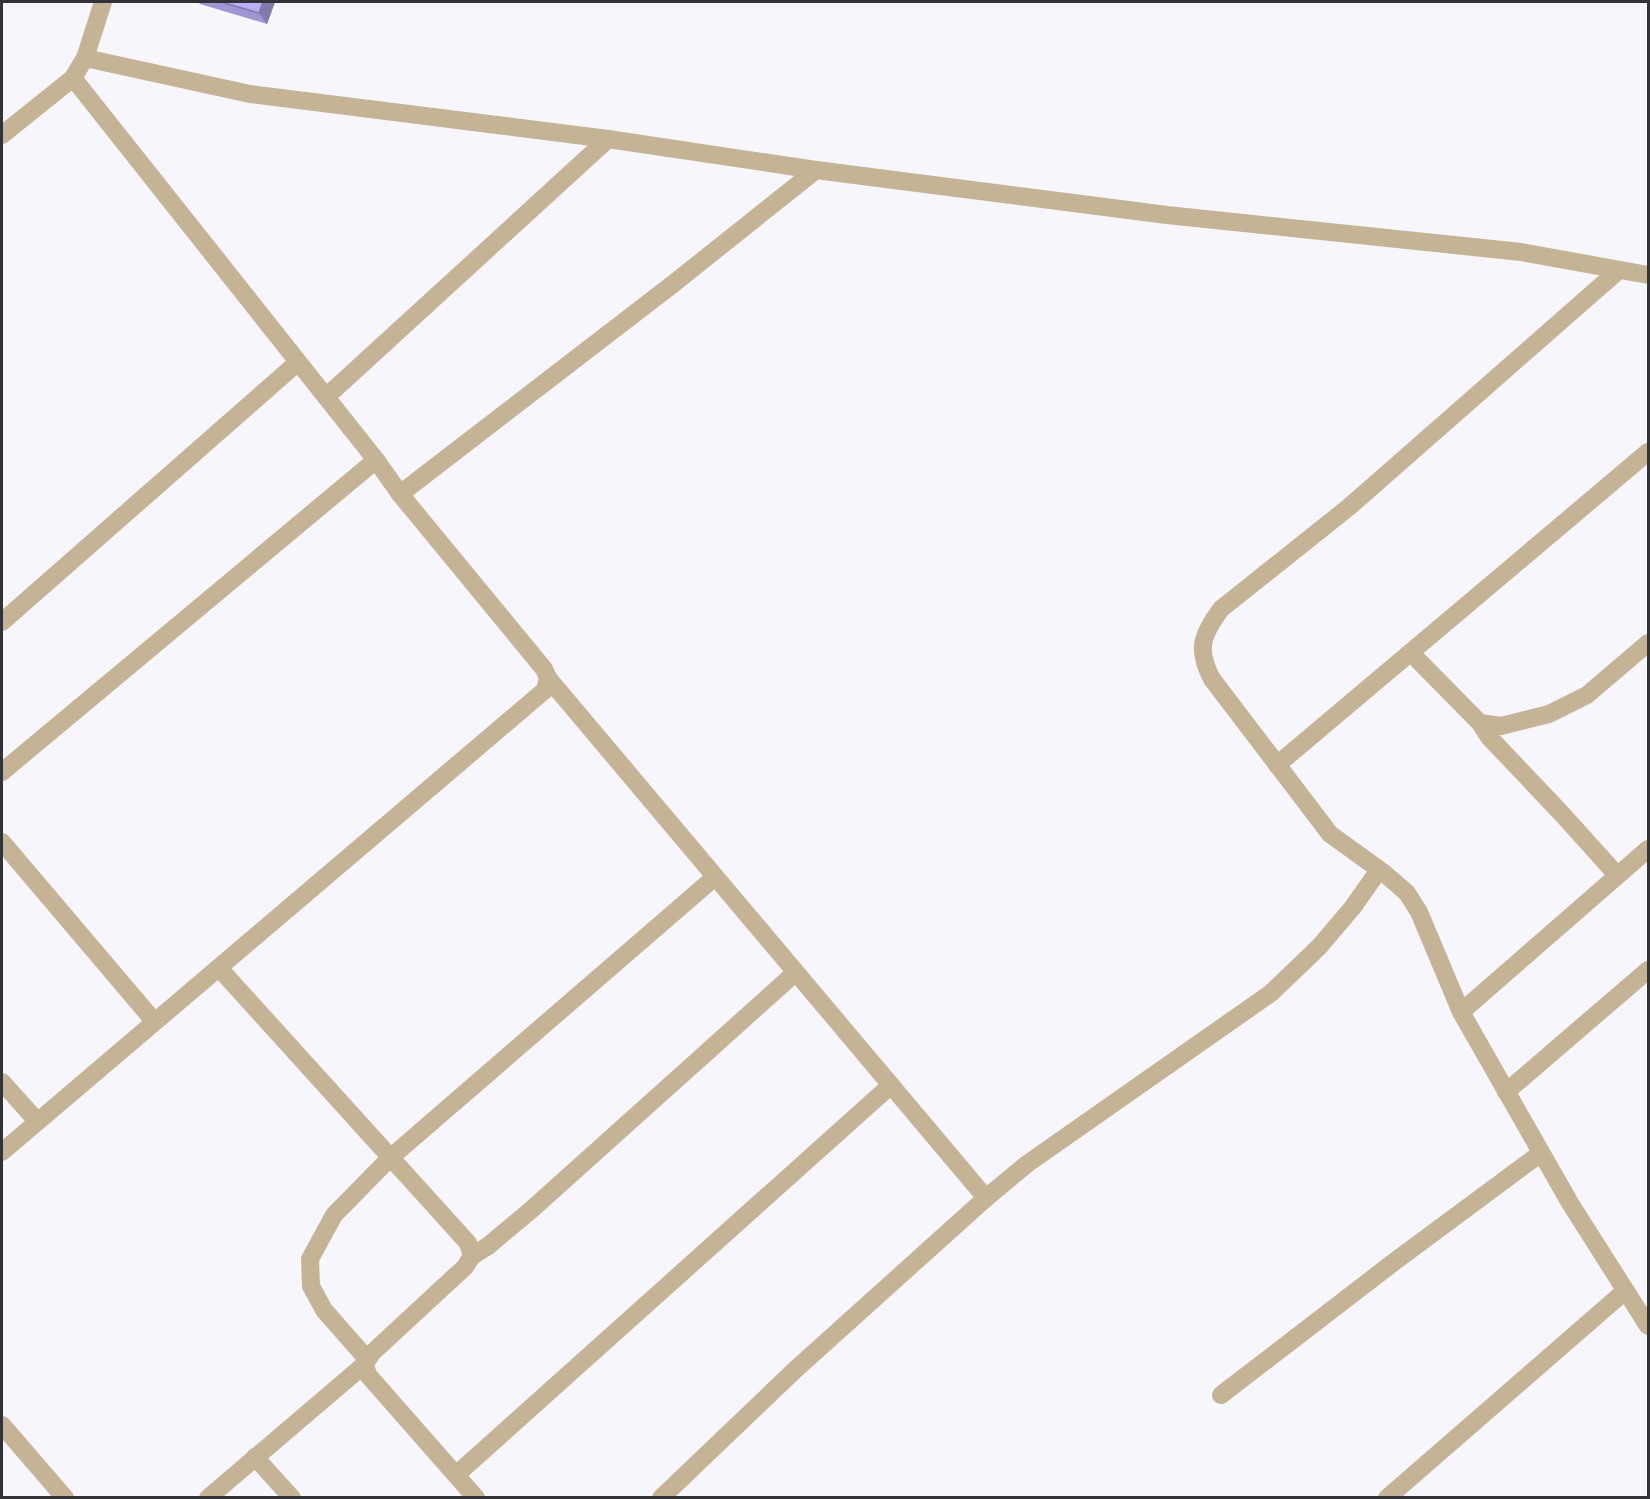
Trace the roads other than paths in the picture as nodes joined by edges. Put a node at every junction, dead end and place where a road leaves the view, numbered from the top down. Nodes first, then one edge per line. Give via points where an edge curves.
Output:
1 (103, 2) edge
2 (86, 58) junction
3 (73, 78) junction
4 (2, 135) edge
5 (608, 139) junction
6 (816, 170) junction
7 (1619, 270) junction
8 (1648, 275) edge
9 (297, 363) junction
10 (326, 398) junction
11 (1648, 452) edge
12 (375, 460) junction
13 (400, 494) junction
14 (2, 622) edge
15 (1648, 643) edge
16 (1411, 653) junction
17 (548, 678) junction
18 (1480, 723) junction
19 (1277, 765) junction
20 (2, 772) edge
21 (3, 846) edge
22 (1648, 849) edge
23 (1379, 870) junction
24 (1617, 875) junction
25 (715, 877) junction
26 (219, 968) junction
27 (1648, 970) edge
28 (795, 973) junction
29 (1461, 1012) junction
30 (154, 1021) junction
31 (2, 1082) edge
32 (890, 1086) junction
33 (1506, 1092) junction
34 (37, 1121) junction
35 (2, 1152) edge
36 (1541, 1153) junction
37 (390, 1158) junction
38 (986, 1198) junction
39 (471, 1256) junction
40 (1625, 1291) junction
41 (1648, 1326) edge
42 (366, 1362) junction
43 (1221, 1395) dead end
44 (2, 1425) edge
45 (255, 1457) junction
46 (456, 1475) junction
47 (65, 1497) edge
48 (208, 1497) edge
49 (292, 1497) edge
50 (476, 1497) edge
51 (661, 1497) edge
52 (1387, 1497) edge

1 - 2 street
2 - 3 street
2 - 5 street via 250,94
3 - 4 street
3 - 9 street
5 - 6 street
5 - 10 street
6 - 7 street via 1167,215 1521,252
6 - 13 street
7 - 8 street
7 - 19 street via 1349,507 1221,609 1208,627 1202,642 1205,666
9 - 10 street
9 - 14 street
10 - 12 street
11 - 16 street
12 - 13 street
12 - 20 street
13 - 17 street
15 - 18 street via 1587,695 1549,714 1501,726
16 - 18 street
16 - 19 street
17 - 25 street
17 - 26 street via 545,690
18 - 24 street
19 - 23 street via 1330,834
21 - 30 street
22 - 24 street
23 - 29 street via 1407,893 1419,912
23 - 38 street via 1319,947 1271,993 1027,1164
24 - 29 street
25 - 28 street
25 - 37 street
26 - 30 street
26 - 37 street
27 - 33 street
28 - 32 street
28 - 39 street via 531,1209
29 - 33 street
30 - 34 street
31 - 34 street
32 - 38 street
32 - 46 street
33 - 36 street
34 - 35 street
36 - 40 street
36 - 43 street
37 - 39 street via 468,1243
37 - 42 street via 334,1215 310,1259 311,1286 324,1310
38 - 51 street
39 - 42 street via 465,1267
40 - 41 street
40 - 52 street
42 - 45 street
42 - 46 street via 368,1375
44 - 47 street
45 - 48 street
45 - 49 street
46 - 50 street

